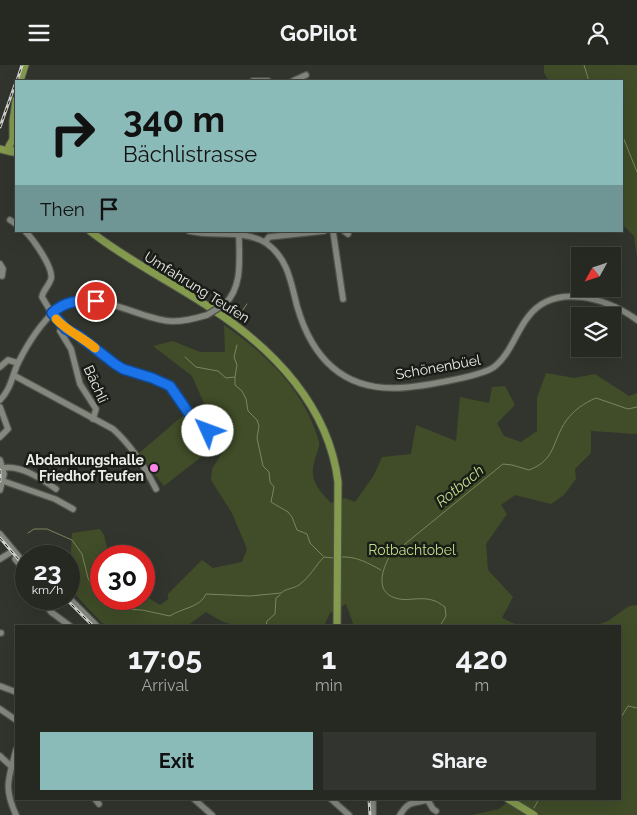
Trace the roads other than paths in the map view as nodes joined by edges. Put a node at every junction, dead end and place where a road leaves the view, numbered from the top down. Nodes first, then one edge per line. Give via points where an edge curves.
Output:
1 (25, 65) edge
2 (306, 75) dead end
3 (20, 80) edge
4 (295, 80) edge
5 (15, 108) edge
6 (14, 116) junction
7 (15, 120) edge
8 (13, 141) edge
9 (0, 149) edge
10 (14, 153) edge
11 (10, 220) dead end
12 (15, 222) edge
13 (26, 232) edge
14 (91, 232) edge
15 (195, 232) edge
16 (315, 232) edge
17 (332, 232) edge
18 (249, 234) edge
19 (239, 235) junction
20 (264, 242) junction
21 (0, 264) edge
22 (2, 277) dead end
23 (342, 299) dead end
24 (52, 313) junction
25 (637, 320) edge
26 (64, 327) junction
27 (18, 363) junction
28 (0, 367) edge
29 (15, 376) junction
30 (0, 400) edge
31 (0, 407) edge
32 (93, 419) junction
33 (208, 431) dead end
34 (0, 437) edge
35 (0, 461) edge
36 (3, 467) junction
37 (3, 481) junction
38 (56, 489) dead end
39 (156, 489) dead end
40 (0, 491) edge
41 (73, 509) dead end
42 (0, 534) edge
43 (15, 554) joint
44 (0, 559) edge
45 (80, 609) edge
46 (49, 610) edge
47 (69, 625) edge
48 (96, 625) edge
49 (337, 625) edge
50 (0, 685) edge
51 (15, 692) edge
52 (0, 709) edge
53 (15, 719) edge
54 (15, 754) edge
55 (0, 756) edge
56 (12, 767) junction
57 (196, 800) edge
58 (332, 800) edge
59 (373, 800) edge
60 (423, 800) edge
61 (428, 800) edge
62 (510, 800) edge
63 (436, 811) dead end
64 (16, 815) edge
65 (212, 815) edge
66 (349, 815) edge
67 (373, 815) edge
68 (400, 815) edge
69 (534, 815) edge

1 - 3 main road
2 - 4 street
5 - 6 main road
6 - 7 main road
6 - 8 main road
8 - 9 main road
8 - 10 main road via 10,148
9 - 10 main road
11 - 12 street
13 - 24 street via 37,245 50,271 42,297
14 - 49 main road, Umfahrung Teufen via 224,317 262,346 312,407 328,439 337,471
15 - 19 street
16 - 20 street via 269,237
17 - 23 street
18 - 19 street
18 - 20 street
19 - 24 street, bridge via 238,281 234,294 225,304 206,315 169,321 86,300 66,303
20 - 25 street, Schönenbüel via 288,269 301,318 315,349 340,373 369,386 408,387 490,370 501,360 527,317 548,300 585,298 612,306
21 - 22 street
24 - 26 street, Bächli
24 - 27 street
26 - 32 street, Bächli via 60,331 71,349 77,376 96,409
26 - 33 street, Bächli via 123,369 170,386 190,415
27 - 28 street via 8,360
27 - 29 street
29 - 30 street
29 - 32 street
31 - 34 street via 8,429
32 - 39 street, Bächli via 114,429 125,440
35 - 36 street
36 - 37 street
36 - 38 street via 12,467 41,479
37 - 40 street
37 - 41 street via 55,499
42 - 43 street
43 - 44 street
45 - 48 street
46 - 47 street
50 - 51 street
52 - 53 street
54 - 56 street
55 - 56 street
56 - 64 street via 7,787
57 - 65 street
58 - 66 street
59 - 67 street
60 - 68 street via 410,803
61 - 63 street
62 - 69 main road

